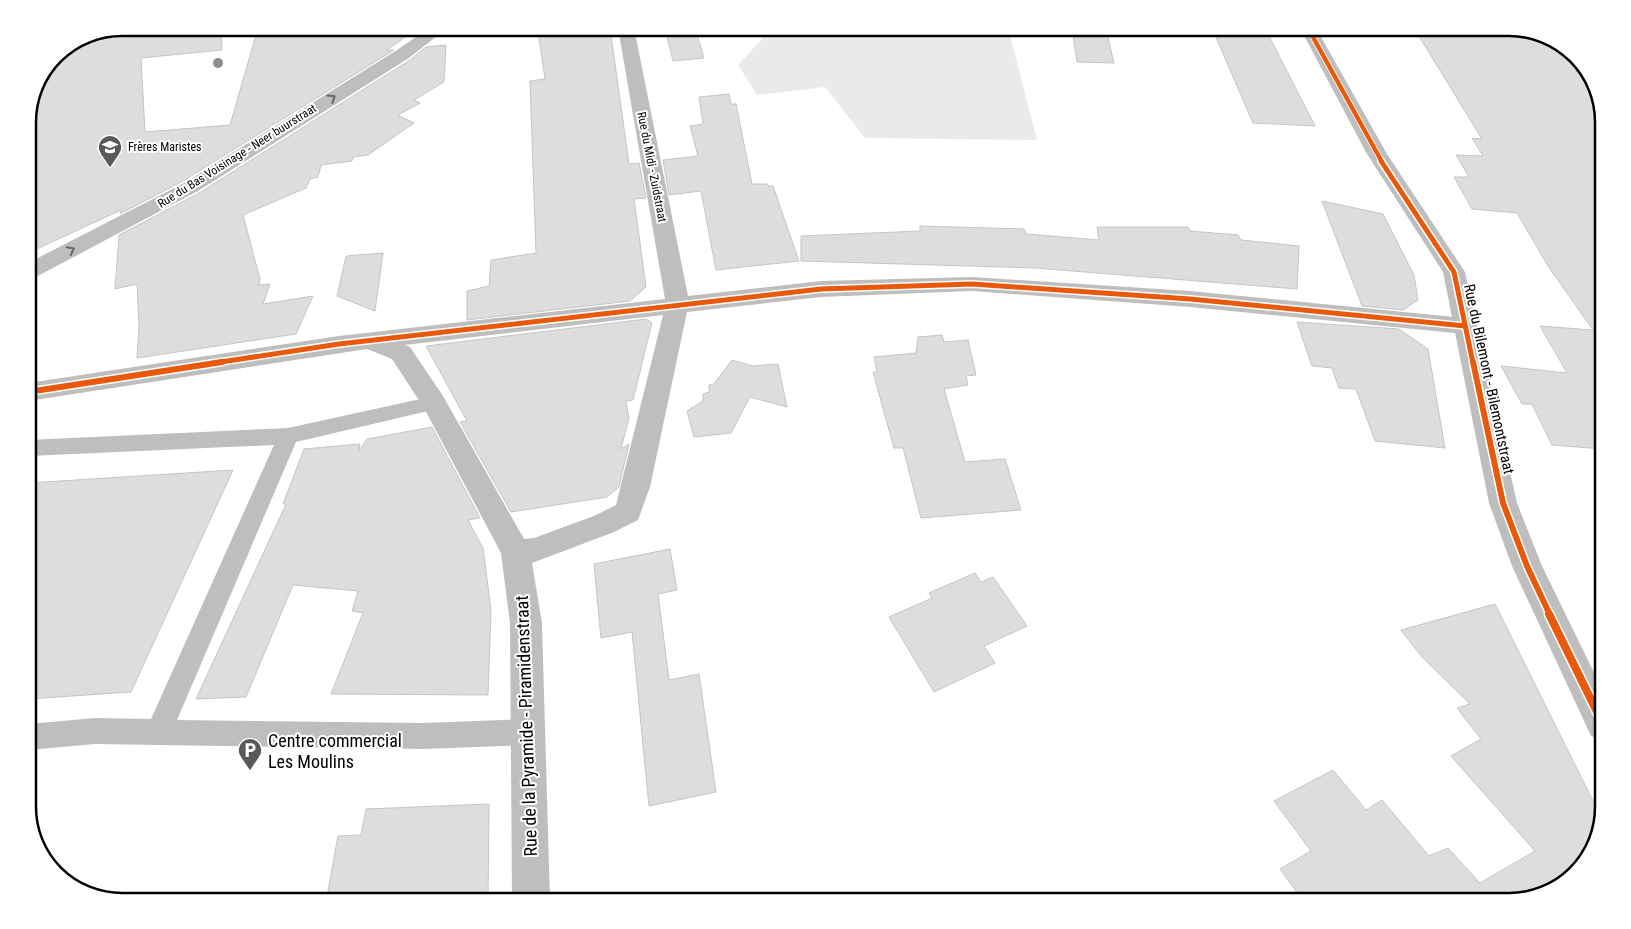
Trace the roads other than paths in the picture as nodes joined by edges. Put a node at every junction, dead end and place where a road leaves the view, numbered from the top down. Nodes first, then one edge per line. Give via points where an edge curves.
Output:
1 (428, 36) edge
2 (628, 36) edge
3 (1312, 36) edge
4 (36, 268) edge
5 (677, 306) junction
6 (1465, 326) junction
7 (370, 341) junction
8 (36, 391) edge
9 (434, 403) junction
10 (288, 436) junction
11 (36, 448) edge
12 (516, 552) junction
13 (1572, 665) junction
14 (1595, 686) edge
15 (1595, 707) edge
16 (527, 732) junction
17 (158, 733) junction
18 (36, 736) edge
19 (531, 893) edge

4 -> 1 street, Rue du Bas Voisinage - Neer buurstraat via 191,187
2 - 5 street, Rue du Midi - Zuidstraat
3 - 6 street, Rue du Bilemont - Bilemontstraat via 1377,154 1454,272
5 - 6 street via 821,289 972,284 1190,299
5 - 7 street
5 - 12 street via 628,512 535,550
6 - 13 street, Rue du Bilemont - Bilemontstraat via 1503,503 1527,566
7 - 8 street
7 - 9 street, Rue de la Pyramide - Piramidenstraat via 401,353
9 - 10 lane
9 - 12 street, Rue de la Pyramide - Piramidenstraat
10 - 11 lane
10 - 17 lane
12 - 16 street, Rue de la Pyramide - Piramidenstraat via 526,623
13 - 14 street, Rue du Bilemont - Bilemontstraat
13 - 15 street, Rue du Bilemont - Bilemontstraat
16 - 17 lane via 422,736
16 - 19 street, Rue de la Pyramide - Piramidenstraat
17 - 18 lane via 95,731

